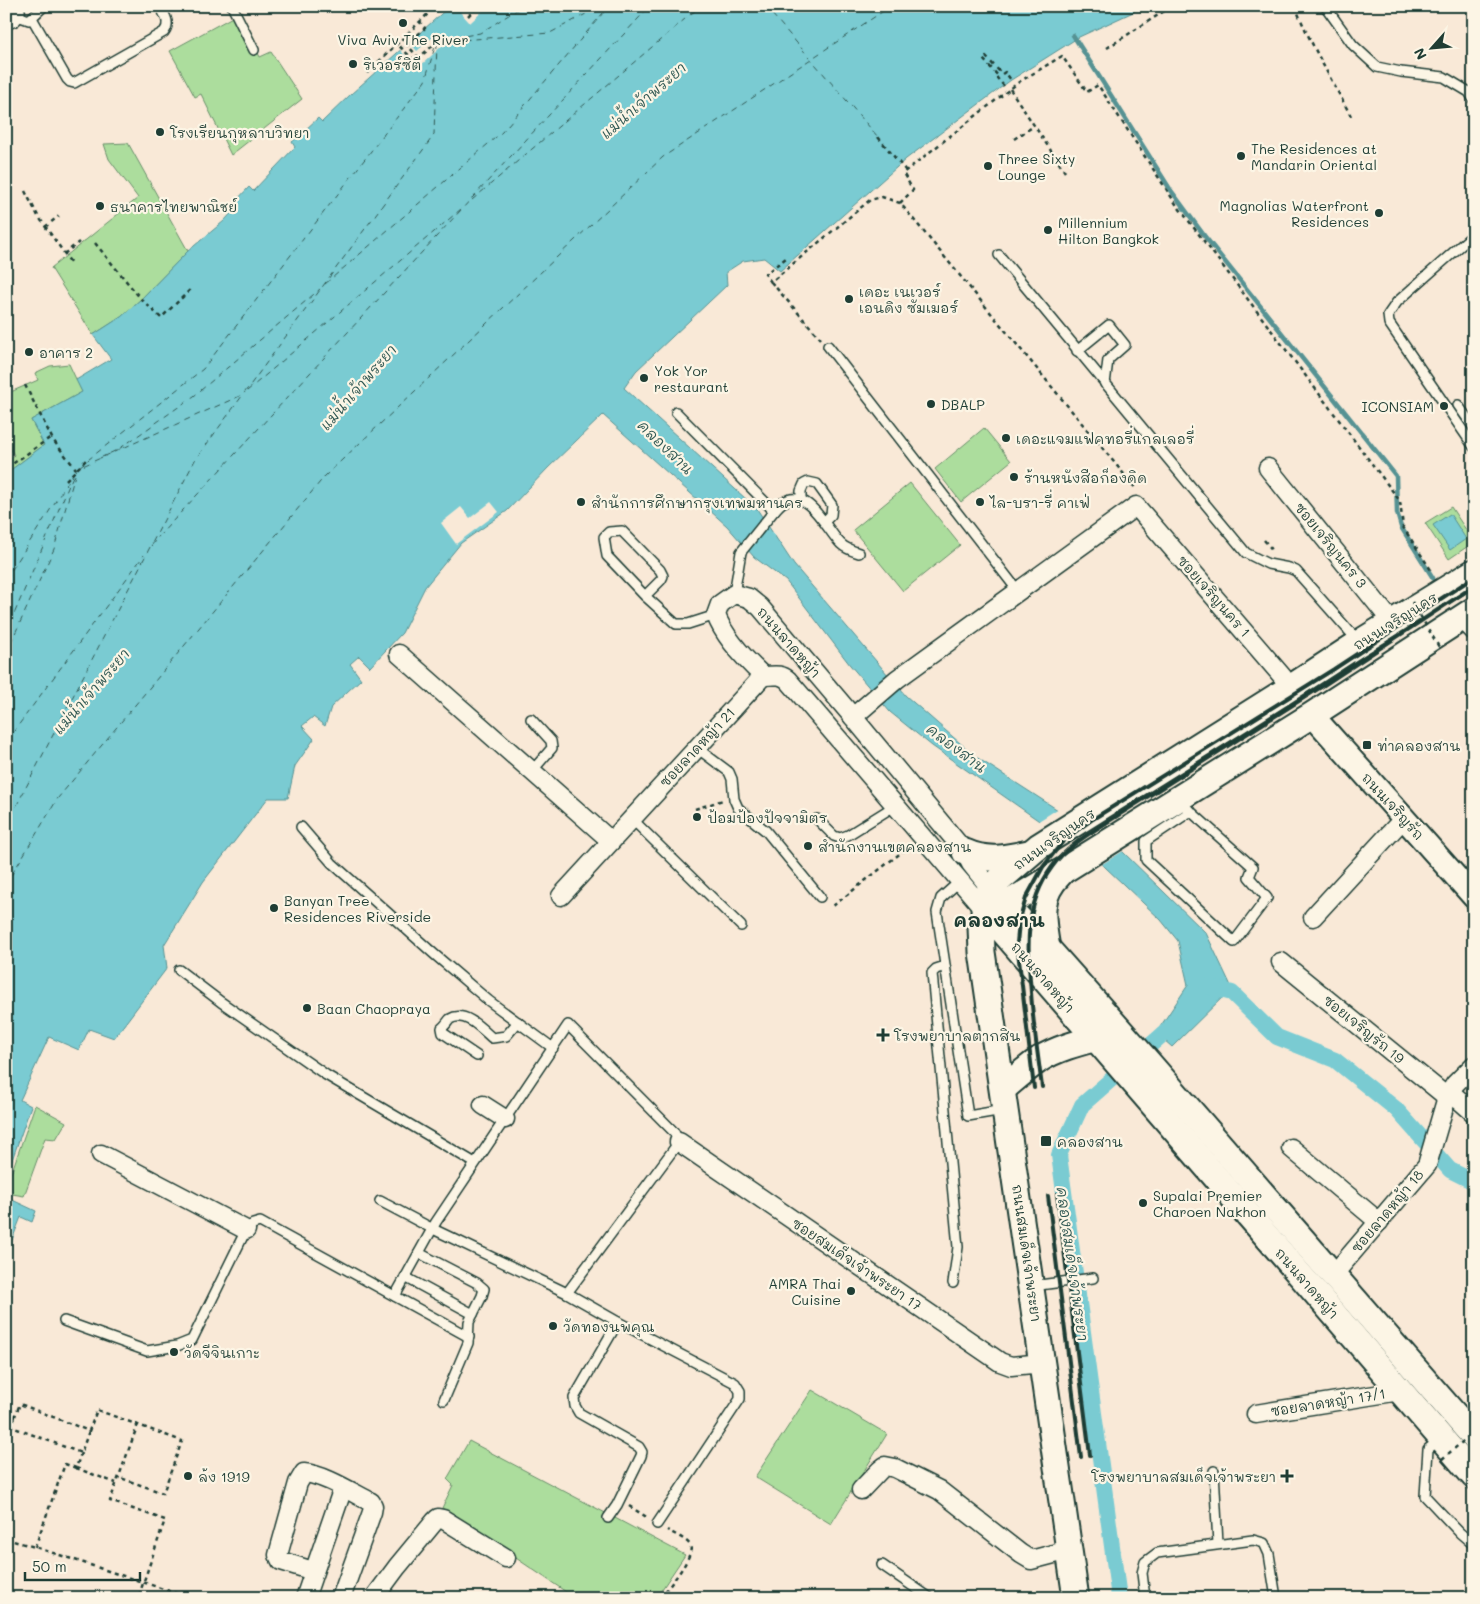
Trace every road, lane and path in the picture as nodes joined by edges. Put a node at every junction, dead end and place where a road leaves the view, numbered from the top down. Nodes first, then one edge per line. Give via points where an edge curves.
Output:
1 (44, 6) edge
2 (160, 6) edge
3 (232, 6) edge
4 (436, 6) edge
5 (1172, 6) edge
6 (1295, 6) edge
7 (1325, 6) edge
8 (477, 7) edge
9 (12, 13) edge
10 (468, 16) dead end
11 (32, 18) junction
12 (420, 22) junction
13 (394, 41) dead end
14 (437, 42) dead end
15 (398, 44) junction
16 (1107, 48) dead end
17 (254, 50) dead end
18 (419, 58) junction
19 (367, 73) dead end
20 (1011, 80) dead end
21 (1004, 86) dead end
22 (1010, 89) junction
23 (1474, 100) edge
24 (1351, 116) dead end
25 (1034, 126) junction
26 (878, 137) dead end
27 (1014, 138) dead end
28 (906, 172) junction
29 (1065, 172) dead end
30 (26, 191) dead end
31 (900, 203) junction
32 (59, 216) dead end
33 (45, 227) junction
34 (1474, 234) edge
35 (79, 242) dead end
36 (95, 243) dead end
37 (64, 254) junction
38 (999, 255) dead end
39 (786, 258) dead end
40 (71, 263) dead end
41 (771, 282) junction
42 (192, 288) dead end
43 (828, 346) joint
44 (1078, 351) junction
45 (1105, 384) junction
46 (25, 385) dead end
47 (1458, 405) dead end
48 (676, 412) dead end
49 (1474, 428) edge
50 (51, 437) junction
51 (1474, 447) edge
52 (88, 458) dead end
53 (6, 464) edge
54 (1268, 468) dead end
55 (76, 469) junction
56 (66, 480) dead end
57 (801, 500) junction
58 (1136, 506) junction
59 (772, 513) junction
60 (824, 521) junction
61 (1264, 540) dead end
62 (1270, 547) dead end
63 (859, 553) dead end
64 (1474, 572) edge
65 (1435, 576) dead end
66 (1018, 591) junction
67 (734, 594) junction
68 (645, 596) junction
69 (1412, 602) dead end
70 (716, 615) junction
71 (1469, 620) edge
72 (1392, 622) junction
73 (1359, 642) junction
74 (1439, 647) dead end
75 (399, 654) dead end
76 (764, 676) junction
77 (1290, 688) junction
78 (1312, 715) junction
79 (853, 717) junction
80 (531, 719) dead end
81 (697, 748) junction
82 (532, 771) junction
83 (717, 802) dead end
84 (896, 805) junction
85 (1184, 805) junction
86 (695, 809) dead end
87 (1404, 818) junction
88 (632, 819) junction
89 (817, 819) dead end
90 (301, 826) dead end
91 (611, 841) junction
92 (907, 848) dead end
93 (1034, 850) junction
94 (965, 852) junction
95 (1067, 867) junction
96 (960, 881) junction
97 (561, 896) dead end
98 (820, 897) dead end
99 (1474, 897) edge
100 (994, 900) junction
101 (833, 906) dead end
102 (1313, 918) dead end
103 (741, 926) dead end
104 (1047, 948) junction
105 (1281, 962) dead end
106 (945, 966) junction
107 (179, 970) dead end
108 (518, 1022) junction
109 (1096, 1038) junction
110 (552, 1048) junction
111 (1129, 1055) junction
112 (478, 1056) dead end
113 (1474, 1065) edge
114 (1448, 1095) junction
115 (1004, 1099) junction
116 (483, 1104) dead end
117 (1474, 1112) edge
118 (505, 1119) junction
119 (679, 1142) junction
120 (1291, 1148) dead end
121 (101, 1154) dead end
122 (475, 1164) junction
123 (380, 1201) dead end
124 (1379, 1222) junction
125 (433, 1229) junction
126 (246, 1230) junction
127 (419, 1252) junction
128 (1334, 1274) junction
129 (405, 1277) junction
130 (1093, 1278) dead end
131 (953, 1283) dead end
132 (1031, 1286) junction
133 (567, 1292) junction
134 (395, 1296) junction
135 (473, 1314) junction
136 (64, 1321) dead end
137 (618, 1322) junction
138 (469, 1337) junction
139 (1043, 1363) junction
140 (1400, 1391) junction
141 (444, 1400) dead end
142 (6, 1413) edge
143 (1256, 1414) dead end
144 (15, 1416) junction
145 (138, 1424) junction
146 (89, 1431) junction
147 (1474, 1432) edge
148 (1474, 1436) edge
149 (1442, 1449) junction
150 (81, 1452) junction
151 (76, 1468) junction
152 (1214, 1471) dead end
153 (1474, 1476) edge
154 (118, 1477) junction
155 (116, 1483) junction
156 (343, 1488) junction
157 (861, 1490) dead end
158 (608, 1517) dead end
159 (657, 1524) dead end
160 (6, 1539) edge
161 (1218, 1544) junction
162 (1474, 1545) edge
163 (35, 1547) junction
164 (692, 1550) dead end
165 (1069, 1550) junction
166 (506, 1558) dead end
167 (882, 1565) dead end
168 (313, 1571) junction
169 (143, 1582) junction
170 (138, 1598) edge
171 (191, 1598) edge
172 (305, 1598) edge
173 (341, 1598) edge
174 (374, 1598) edge
175 (660, 1598) edge
176 (930, 1598) edge
177 (1076, 1598) edge
178 (1146, 1598) edge
179 (1276, 1598) edge

1 - 11 lane
2 - 11 lane via 168,22 164,32 74,83 67,79
3 - 17 lane
4 - 12 path
5 - 16 path
6 - 24 path via 1313,47
7 - 23 lane via 1353,45 1376,67 1444,77 1468,92
8 - 10 path
9 - 11 lane via 29,20
12 - 15 path
12 - 18 path via 425,28 407,45
13 - 15 path
14 - 18 path
15 - 18 path via 415,61
15 - 19 path
20 - 21 path via 986,56 983,59
22 - 25 path
22 - 28 path
22 - 65 path via 1062,56 1087,92 1098,85 1176,204 1400,501 1403,527
25 - 27 path
25 - 29 path
26 - 28 path
28 - 31 path via 903,173 913,190
30 - 33 path
31 - 41 path via 882,197 870,200
31 - 58 path via 1137,491
32 - 33 path
33 - 37 path
34 - 51 lane via 1397,302 1388,315 1389,323
35 - 37 path
36 - 42 path via 161,318
37 - 40 path
38 - 44 lane
39 - 41 path via 764,274
41 - 43 path
43 - 66 lane
44 - 45 lane
44 - 45 lane via 1109,325 1125,345 1108,360
45 - 73 lane via 1246,553 1268,564 1296,571
46 - 50 path
47 - 49 lane
48 - 59 lane
50 - 53 path via 11,464
50 - 55 path
52 - 55 path
54 - 72 street, ซอยเจริญนคร 3
55 - 56 path
57 - 59 lane via 782,502
57 - 60 lane
57 - 60 lane via 804,484 817,484 832,505 831,515
58 - 66 street
58 - 77 street, ซอยเจริญนคร 1
59 - 67 lane via 741,552
60 - 63 lane via 843,546
61 - 62 path
64 - 72 main road, ถนนเจริญนคร
66 - 79 street via 897,679
67 - 70 street via 720,604
67 - 79 street, ถนนลาดหญ้า via 749,598 760,607
68 - 68 lane via 607,556 604,536 609,532 622,531 660,570 662,580
68 - 70 lane via 676,624 688,624
69 - 74 path, bridge
70 - 76 street via 721,628
71 - 78 main road, ถนนเจริญนคร
72 - 73 main road, ถนนเจริญนคร
73 - 77 main road, ถนนเจริญนคร
75 - 82 street
76 - 81 street, ซอยลาดหญ้า 21
76 - 84 street, ถนนลาดหญ้า via 776,674 788,680
77 - 78 main road
77 - 93 main road, ถนนเจริญนคร
78 - 85 main road, ถนนเจริญนคร
78 - 87 street, ถนนเจริญรัถ
79 - 94 street, ถนนลาดหญ้า
80 - 82 lane via 551,741 552,748
81 - 88 street, ซอยลาดหญ้า 21
81 - 98 lane via 729,772 738,808 766,831
82 - 91 street
83 - 86 path
84 - 89 lane via 840,838
84 - 96 street, ถนนลาดหญ้า
85 - 85 lane via 1253,867 1250,877 1267,898 1234,942 1146,860 1146,842
85 - 95 main road, ถนนเจริญนคร via 1118,836
87 - 99 street, ถนนเจริญรัถ
87 - 102 street
88 - 91 street, ซอยลาดหญ้า 21
88 - 103 lane
90 - 108 lane via 332,863 489,1001
91 - 97 street, ซอยลาดหญ้า 21
92 - 101 path
93 - 94 main road via 1010,858 976,857
93 - 100 main road, ถนนเจริญนคร
94 - 100 street, ถนนลาดหญ้า
95 - 100 main road, ถนนเจริญนคร
95 - 104 main road via 1052,882 1045,896 1043,914
96 - 100 street, ถนนลาดหญ้า
96 - 106 lane via 941,898 937,912
100 - 104 main road, ถนนลาดหญ้า
100 - 109 main road, ถนนลาดหญ้า
100 - 115 main road, ถนนสมเด็จเจ้าพระยา via 981,928 982,952
104 - 111 main road, ถนนลาดหญ้า
105 - 114 street, ซอยเจริญรัถ 19
106 - 115 lane via 968,1116
106 - 131 lane via 932,973 958,1247
107 - 122 lane via 326,1075
108 - 110 lane
108 - 112 lane via 506,1036 492,1038 469,1019 451,1019 442,1028 442,1034
109 - 111 main road
109 - 115 main road via 1041,1059
110 - 118 lane
110 - 119 lane via 568,1025 674,1132
111 - 128 main road, ถนนลาดหญ้า
111 - 140 main road, ถนนลาดหญ้า
113 - 114 street
114 - 117 street, ซอยเจริญรัถ 19
114 - 124 street, ซอยลาดหญ้า 18 via 1426,1165
115 - 132 main road, ถนนสมเด็จเจ้าพระยา
116 - 118 street
118 - 122 lane
119 - 133 lane
119 - 139 street, ซอยสมเด็จเจ้าพระยา 17 via 1000,1362 1010,1366
120 - 124 street
121 - 126 street
122 - 125 lane
123 - 125 lane
124 - 128 street, ซอยลาดหญ้า 18
125 - 127 lane
125 - 133 lane
126 - 134 lane via 260,1222
126 - 136 lane via 192,1340 147,1351
127 - 129 lane
127 - 135 lane via 482,1286 484,1291
128 - 148 main road, ถนนลาดหญ้า
129 - 134 lane
129 - 135 lane
130 - 132 lane
132 - 139 main road, ถนนสมเด็จเจ้าพระยา
133 - 137 lane
134 - 138 lane
135 - 138 lane via 469,1322
137 - 158 lane via 574,1398 579,1413 639,1447 642,1452
137 - 159 lane via 735,1383 740,1391 740,1399
138 - 141 lane
139 - 165 main road, ถนนสมเด็จเจ้าพระยา
140 - 143 street, ซอยลาดหญ้า 17/1
140 - 149 main road, ถนนลาดหญ้า
142 - 144 path
144 - 146 path via 20,1404
144 - 150 path via 12,1427
145 - 146 path via 97,1410
145 - 154 path
145 - 154 path via 182,1441 164,1493
146 - 150 path
147 - 149 path, bridge
149 - 153 main road, ถนนลาดหญ้า
149 - 162 lane via 1428,1449 1425,1496
150 - 151 path
151 - 155 path
151 - 163 path via 65,1464
152 - 161 lane
154 - 155 path
155 - 169 path via 110,1501 165,1520
156 - 168 street
156 - 168 street via 310,1473 304,1473 298,1483 278,1554 280,1561
156 - 173 street via 373,1506
157 - 165 street via 886,1466 895,1468 939,1490 1031,1560
160 - 163 path
161 - 178 lane via 1157,1553 1145,1562 1142,1573
161 - 179 lane via 1252,1540 1264,1543 1269,1554
163 - 169 path
164 - 175 path
165 - 177 main road, ถนนสมเด็จเจ้าพระยา
166 - 174 street via 438,1518
167 - 176 lane
168 - 172 street
169 - 170 path
169 - 171 path

